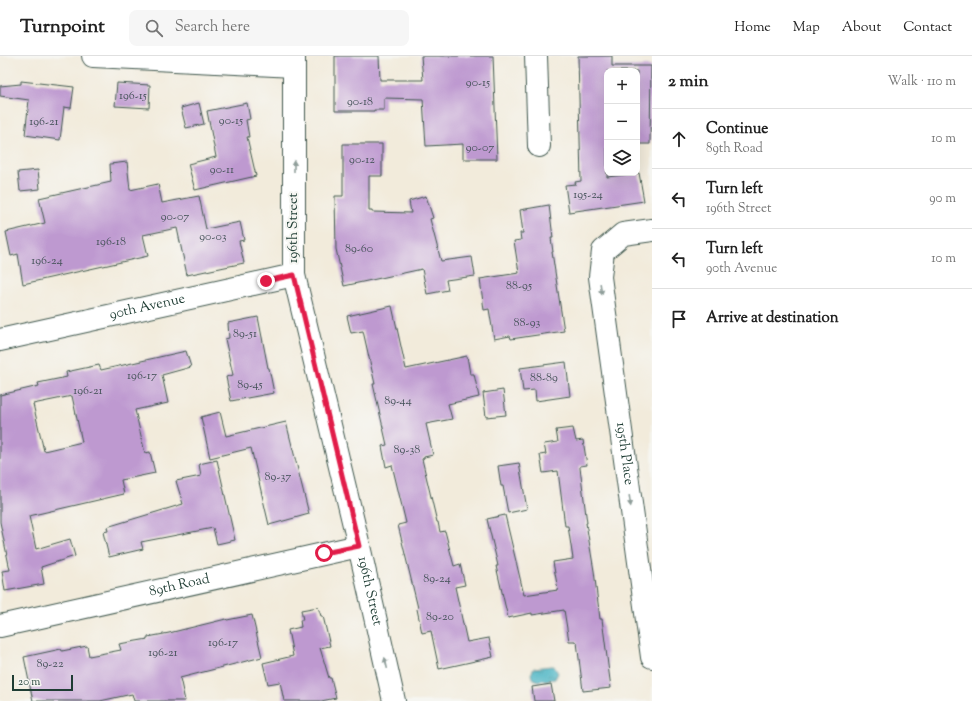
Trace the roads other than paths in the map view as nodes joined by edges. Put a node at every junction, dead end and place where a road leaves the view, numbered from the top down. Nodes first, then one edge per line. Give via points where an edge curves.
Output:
1 (93, 56) edge
2 (536, 56) edge
3 (294, 61) edge
4 (540, 146) dead end
5 (652, 230) edge
6 (294, 275) junction
7 (0, 340) edge
8 (359, 546) junction
9 (0, 626) edge
10 (652, 657) edge
11 (394, 701) edge

1 - 3 street
2 - 4 street
6 -> 3 street, 196th Street
5 -> 10 street, 195th Place via 622,234 603,250 600,276
6 - 7 street, 90th Avenue
6 - 8 street, 196th Street
8 - 9 street, 89th Road
11 -> 8 street, 196th Street

